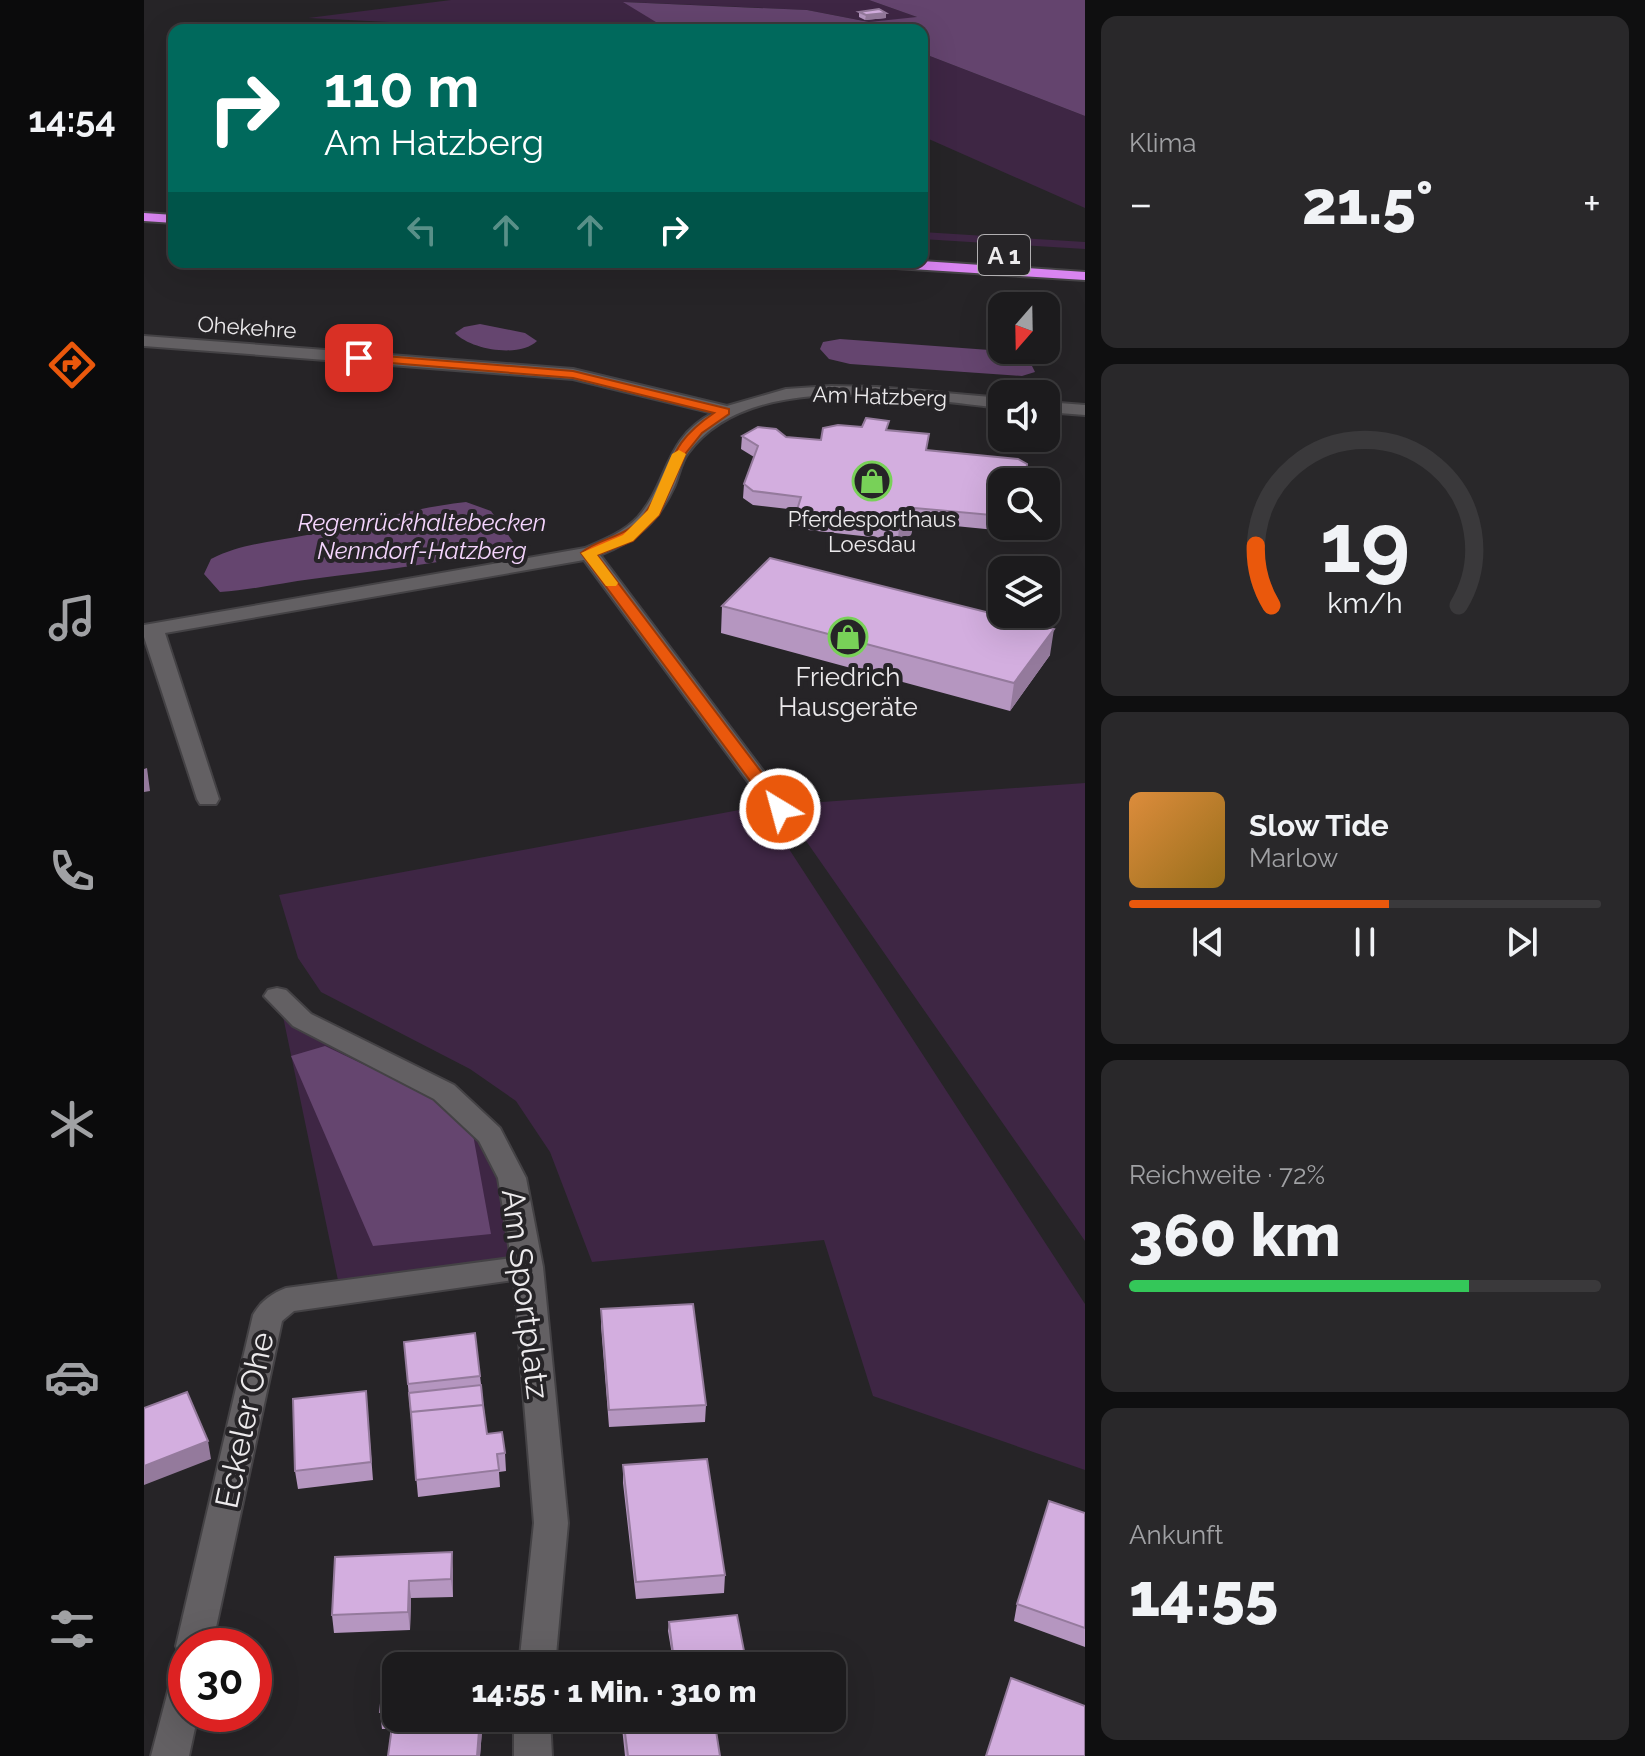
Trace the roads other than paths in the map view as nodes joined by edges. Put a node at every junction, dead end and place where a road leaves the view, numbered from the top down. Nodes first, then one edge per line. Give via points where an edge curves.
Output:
1 (144, 217) edge
2 (168, 219) edge
3 (928, 250) edge
4 (1085, 260) edge
5 (928, 266) edge
6 (1085, 276) edge
7 (144, 341) edge
8 (988, 402) edge
9 (1060, 408) edge
10 (1085, 410) edge
11 (725, 411) junction
12 (589, 553) junction
13 (149, 630) edge
14 (208, 799) dead end
15 (780, 809) dead end
16 (277, 996) dead end
17 (528, 1267) junction
18 (198, 1628) edge
19 (538, 1652) edge
20 (175, 1732) edge
21 (532, 1732) edge
22 (170, 1756) edge
23 (533, 1756) edge

1 - 2 highway
3 - 4 highway, A 1
5 - 6 highway, A 1
7 - 11 street, Ohekehre via 573,374
8 - 11 street, Am Hatzberg via 812,392
9 - 10 street
11 - 12 street, Am Hatzberg via 697,430 680,452 654,512 628,538
12 - 13 street, Am Hatzberg
12 - 15 street
13 - 14 street
16 - 17 street, Am Sportplatz via 302,1020 444,1092 490,1135 512,1178
17 - 18 street, Eckeler Ohe via 286,1300 268,1315
17 - 19 street, Am Sportplatz via 551,1523
20 - 22 street
21 - 23 street

